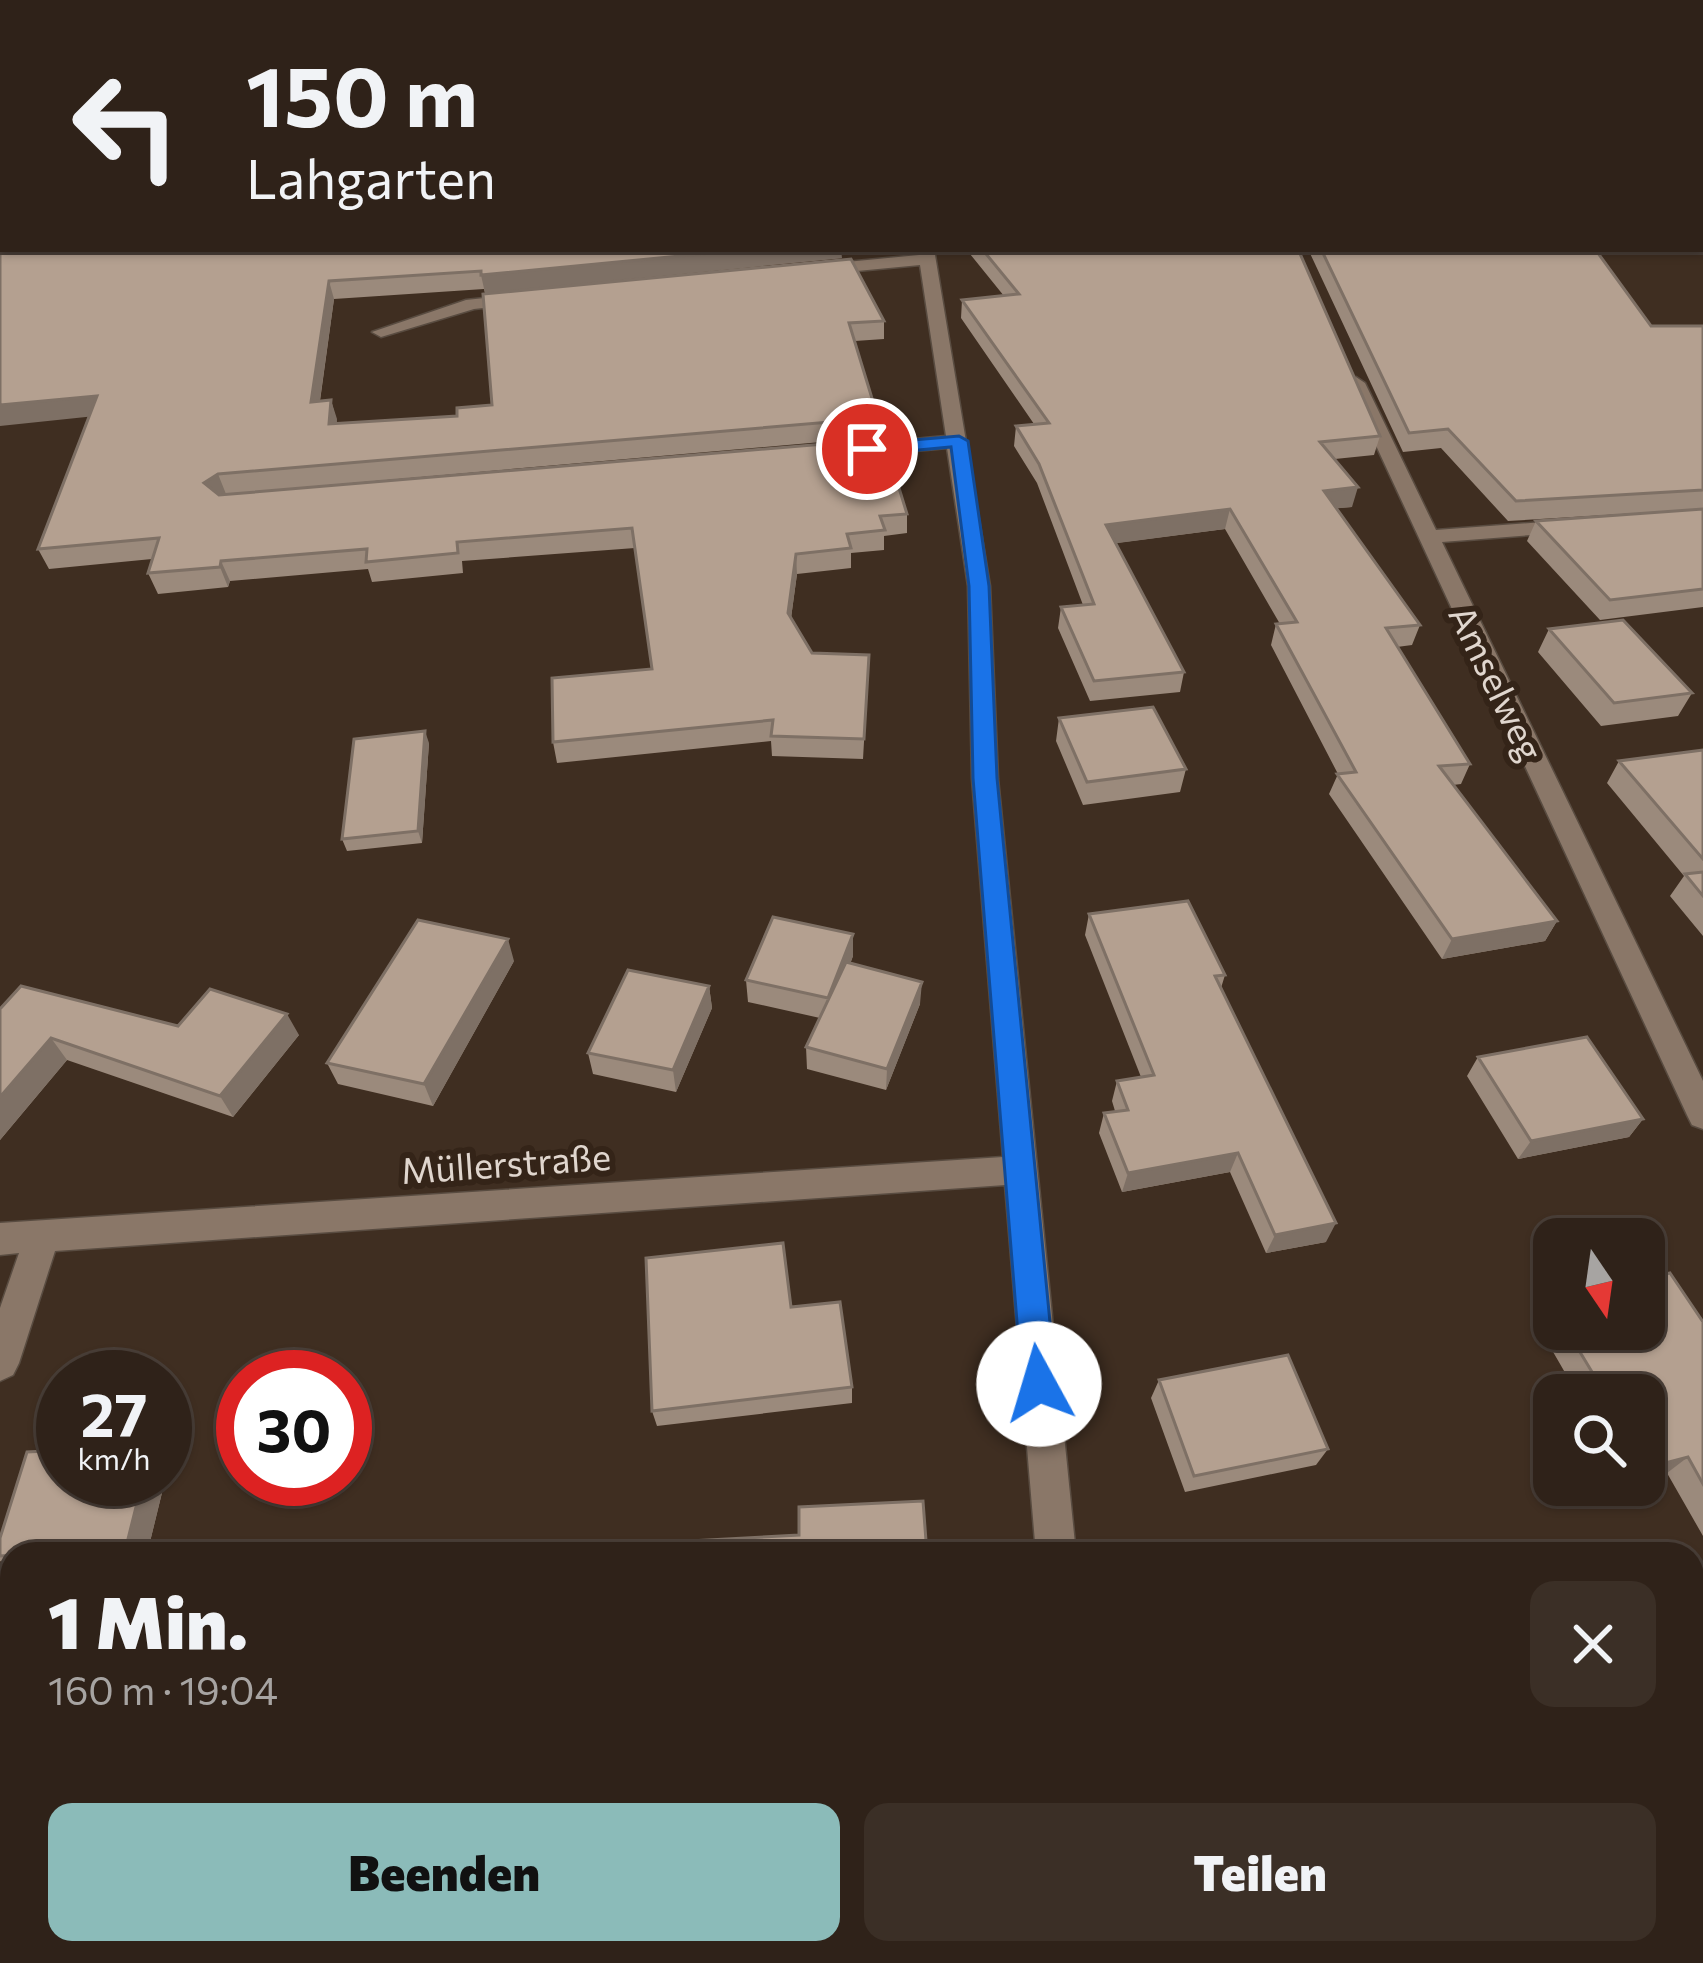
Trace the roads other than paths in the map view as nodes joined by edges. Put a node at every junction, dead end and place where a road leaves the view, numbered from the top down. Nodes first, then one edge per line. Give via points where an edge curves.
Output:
1 (927, 254) edge
2 (791, 273) edge
3 (540, 298) edge
4 (381, 332) dead end
5 (1342, 352) edge
6 (959, 441) junction
7 (817, 454) edge
8 (1586, 524) edge
9 (1426, 537) junction
10 (1703, 1115) edge
11 (1018, 1171) junction
12 (44, 1233) junction
13 (0, 1239) edge
14 (0, 1363) edge
15 (1055, 1542) edge

1 - 2 street
1 - 6 street
3 - 4 street via 472,304
5 - 9 street, Amselweg
6 - 7 street
6 - 11 street via 979,586 985,778
8 - 9 street
9 - 10 street, Amselweg
11 - 12 street, Müllerstraße
11 - 15 street
12 - 13 street, Müllerstraße
12 - 14 street

